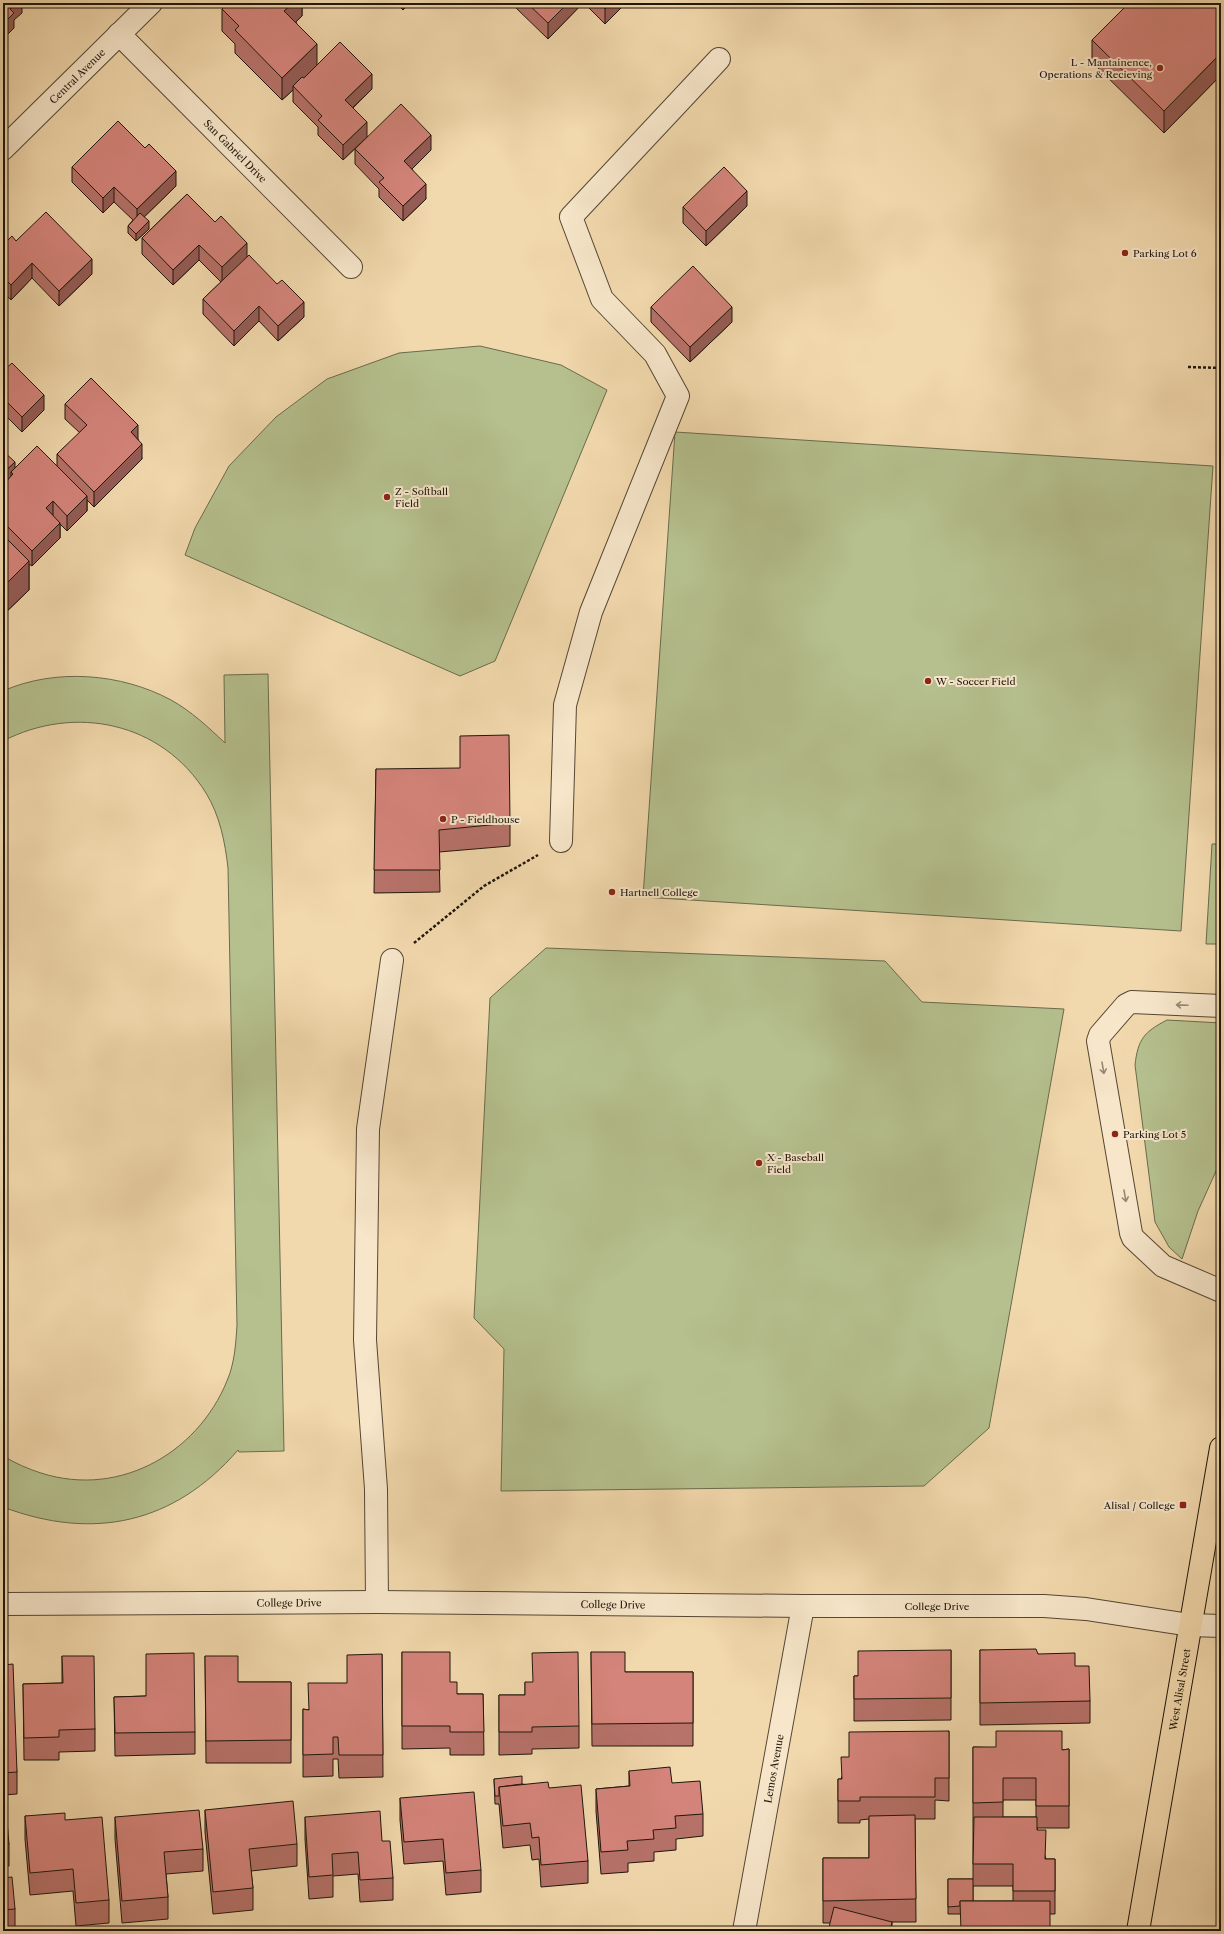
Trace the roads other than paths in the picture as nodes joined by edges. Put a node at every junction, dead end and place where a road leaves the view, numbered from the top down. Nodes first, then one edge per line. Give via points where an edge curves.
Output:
1 (151, 3) edge
2 (119, 34) junction
3 (719, 59) dead end
4 (3, 149) edge
5 (351, 267) dead end
6 (561, 841) road end
7 (392, 960) road end
8 (1221, 1006) edge
9 (1221, 1291) edge
10 (1221, 1448) edge
11 (377, 1602) junction
12 (3, 1604) edge
13 (803, 1606) junction
14 (1190, 1625) junction
15 (1221, 1626) edge
16 (744, 1931) edge
17 (1138, 1931) edge

1 - 2 street, Central Avenue
2 - 4 street, Central Avenue
2 - 5 street, San Gabriel Drive
3 - 6 street via 571,217 602,299 655,354 678,396 591,612 565,705
7 - 11 street via 368,1129 365,1340 376,1489
8 -> 9 street via 1132,1002 1126,1005 1100,1035 1098,1042 1133,1238 1162,1266
10 - 14 main road, West Alisal Street
11 - 12 street, College Drive
11 - 13 street, College Drive
13 - 14 street, College Drive via 1044,1606 1086,1609
13 - 16 street, Lemos Avenue
14 - 15 street, College Drive
14 - 17 main road, West Alisal Street

